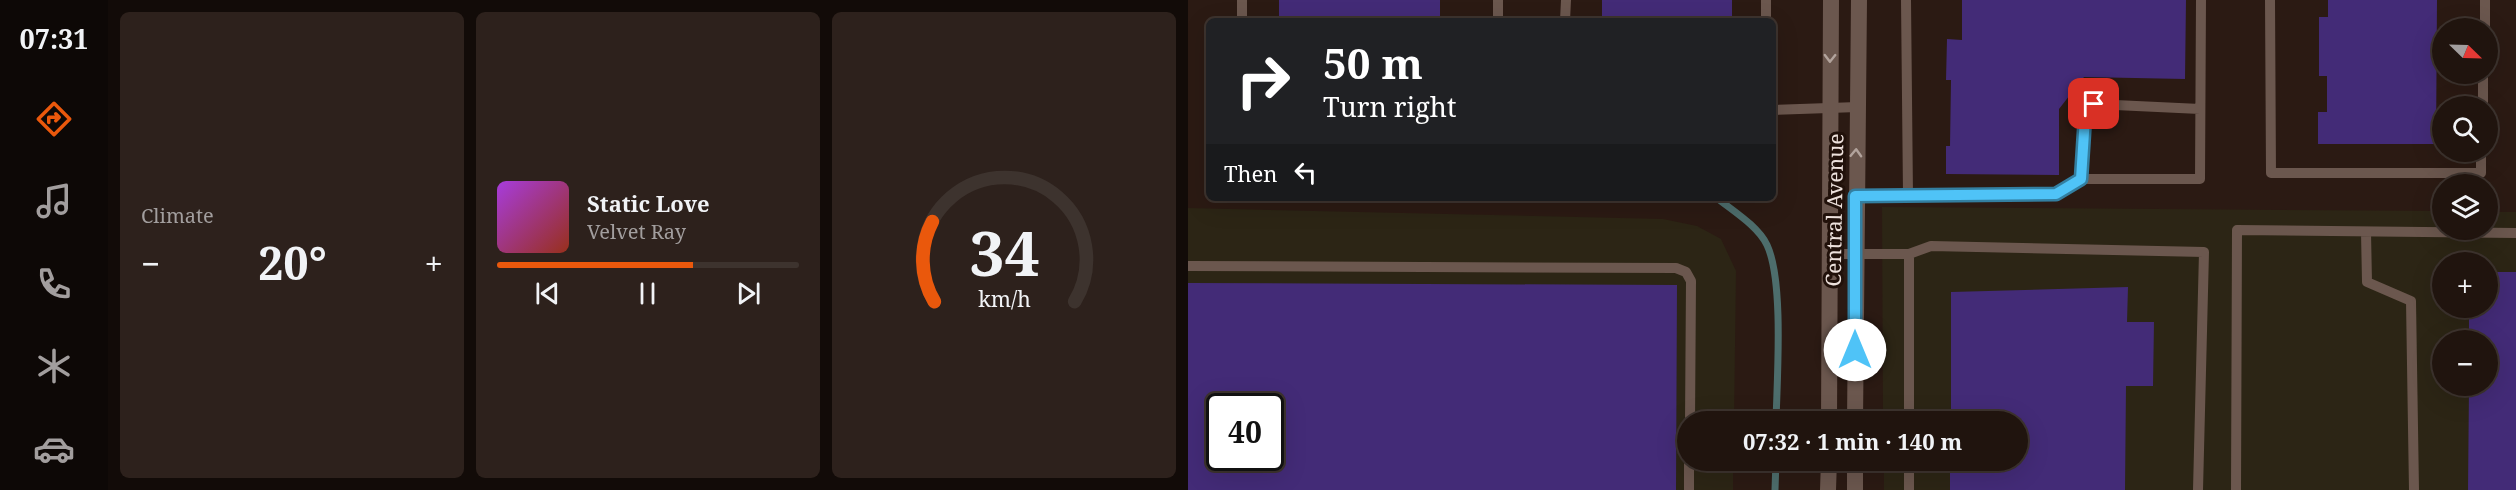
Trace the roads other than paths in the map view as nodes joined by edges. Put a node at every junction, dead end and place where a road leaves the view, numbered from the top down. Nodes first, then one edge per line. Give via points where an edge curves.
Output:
1 (1242, 0) edge
2 (1498, 0) edge
3 (1566, 0) edge
4 (1766, 0) edge
5 (1831, 0) edge
6 (1859, 0) edge
7 (1906, 0) edge
8 (2201, 0) edge
9 (2270, 0) edge
10 (2485, 0) edge
11 (1242, 18) edge
12 (1498, 18) edge
13 (1566, 18) edge
14 (1766, 18) edge
15 (2485, 18) edge
16 (1858, 107) junction
17 (1829, 108) junction
18 (2200, 109) junction
19 (1776, 110) edge
20 (2481, 162) edge
21 (2081, 179) junction
22 (1908, 195) junction
23 (1855, 196) junction
24 (2366, 231) junction
25 (2516, 233) edge
26 (1831, 254) junction
27 (1856, 254) junction
28 (1909, 254) junction
29 (1188, 266) edge
30 (1690, 411) edge
31 (1829, 411) edge
32 (1855, 411) edge
33 (1909, 411) edge
34 (1689, 471) edge
35 (1828, 471) edge
36 (1855, 471) edge
37 (1909, 471) edge
38 (1689, 490) edge
39 (1828, 490) edge
40 (1854, 490) edge
41 (1909, 490) edge
42 (2198, 490) edge
43 (2236, 490) edge
44 (2414, 490) edge

1 - 11 lane
2 - 12 lane
3 - 13 lane
4 - 14 lane
5 -> 17 street, Central Avenue
6 - 16 street, Central Avenue
7 - 22 lane
8 - 18 lane
9 - 20 lane via 2271,173 2481,172
10 - 15 lane
16 - 17 lane
23 -> 16 street, Central Avenue
17 - 19 lane
17 - 26 street, Central Avenue
18 - 21 lane via 2094,104 2085,117
18 - 21 lane via 2200,179
21 - 22 lane via 2056,194
22 - 23 lane
23 - 27 street, Central Avenue
24 - 25 lane
24 - 43 lane via 2237,230
24 - 44 lane via 2367,282 2411,301
26 - 27 lane
26 - 31 street, Central Avenue
27 - 28 lane
27 - 32 street, Central Avenue
28 - 33 lane
28 - 42 lane via 1931,246 2204,252
29 - 30 lane via 1676,268 1686,272 1691,281
34 - 38 lane
35 - 39 street
36 - 40 street
37 - 41 lane

